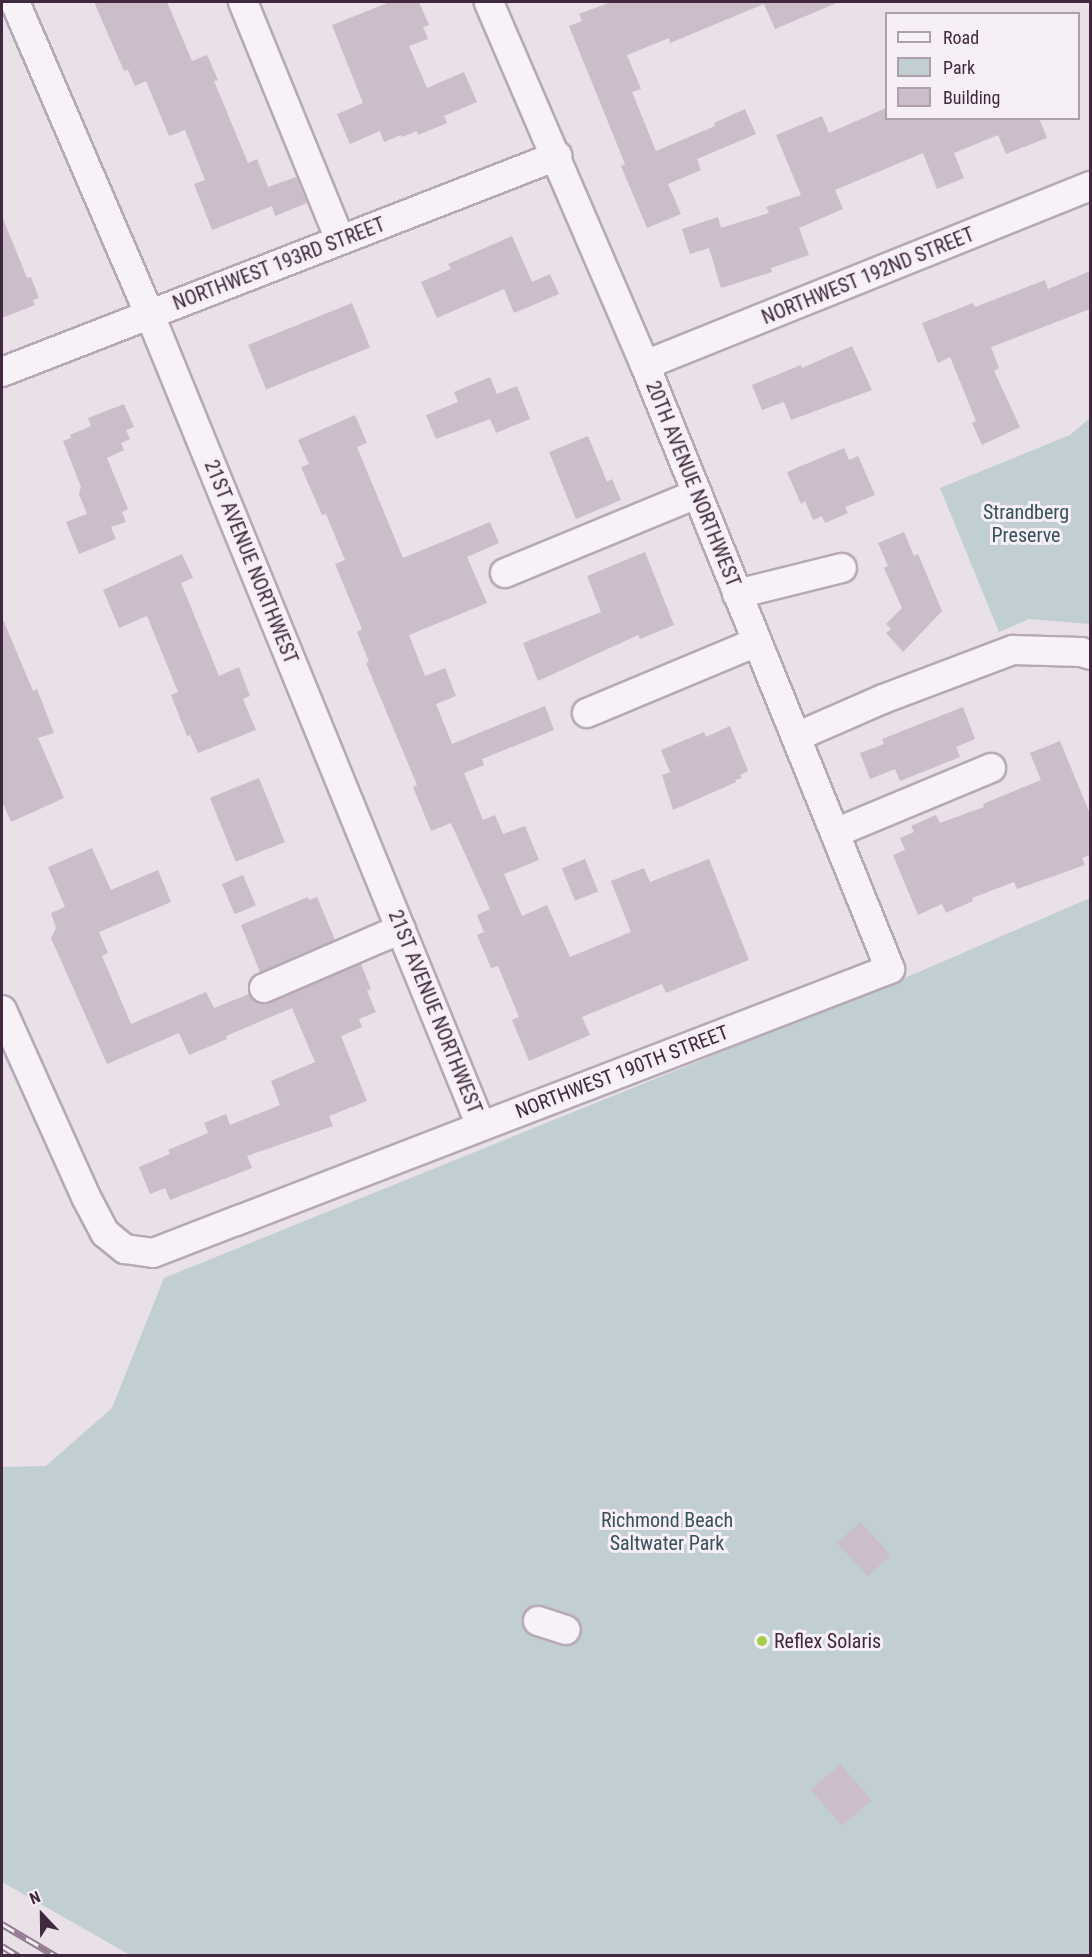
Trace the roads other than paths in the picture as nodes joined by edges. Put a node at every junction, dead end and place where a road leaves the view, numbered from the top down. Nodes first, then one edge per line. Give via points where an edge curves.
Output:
1 (15, 2) edge
2 (243, 2) edge
3 (489, 2) edge
4 (557, 156) junction
5 (1090, 186) edge
6 (340, 240) junction
7 (150, 315) junction
8 (645, 365) junction
9 (2, 372) edge
10 (697, 494) junction
11 (842, 567) dead end
12 (505, 573) dead end
13 (737, 594) junction
14 (757, 642) junction
15 (1090, 655) edge
16 (587, 713) dead end
17 (796, 737) junction
18 (991, 768) dead end
19 (835, 833) junction
20 (401, 929) junction
21 (890, 969) joint
22 (264, 988) dead end
23 (2, 1010) edge
24 (481, 1126) junction
25 (538, 1621) dead end
26 (566, 1630) dead end

1 - 7 street, 21ST AVENUE NORTHWEST
2 - 6 street
3 - 4 street, 20TH AVENUE NORTHWEST
4 - 6 street, NORTHWEST 193RD STREET
4 - 8 street, 20TH AVENUE NORTHWEST
5 - 8 street, NORTHWEST 192ND STREET
6 - 7 street, NORTHWEST 193RD STREET
7 - 9 street, NORTHWEST 193RD STREET
7 - 20 street, 21ST AVENUE NORTHWEST
8 - 10 street, 20TH AVENUE NORTHWEST
10 - 12 street
10 - 13 street, 20TH AVENUE NORTHWEST
11 - 13 street
13 - 14 street, 20TH AVENUE NORTHWEST
14 - 16 street
14 - 17 street, 20TH AVENUE NORTHWEST
15 - 17 street via 1012,650
17 - 19 street, 20TH AVENUE NORTHWEST
18 - 19 street
19 - 21 street, 20TH AVENUE NORTHWEST
20 - 22 street
20 - 24 street, 21ST AVENUE NORTHWEST
21 - 24 street, NORTHWEST 190TH STREET
23 - 24 street, NORTHWEST 190TH STREET via 86,1197 105,1233 125,1249 153,1252
25 - 26 street

